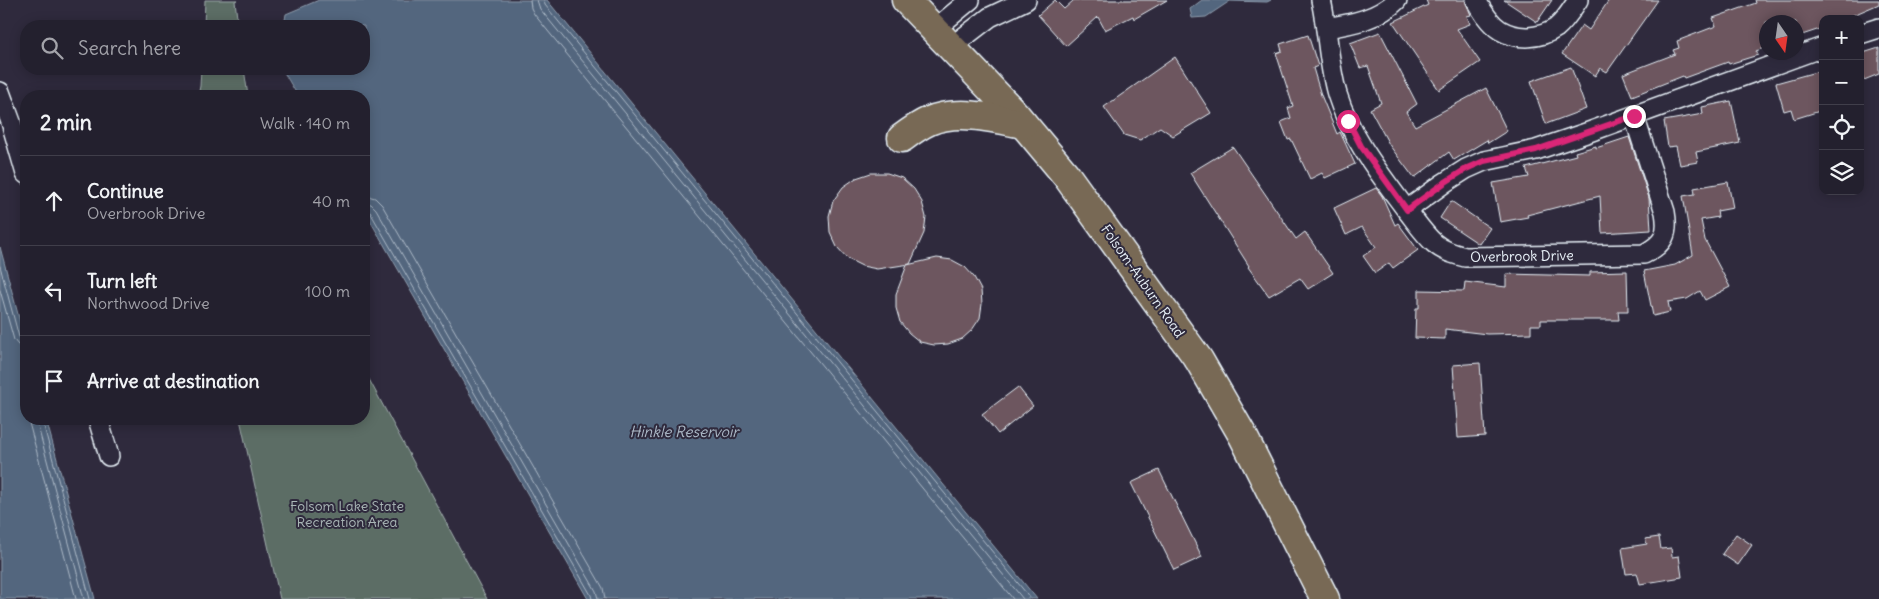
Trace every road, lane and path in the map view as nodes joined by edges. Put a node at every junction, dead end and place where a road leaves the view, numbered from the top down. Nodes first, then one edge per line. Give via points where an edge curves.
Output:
1 (906, 0) edge
2 (970, 0) edge
3 (1026, 0) edge
4 (1321, 0) edge
5 (1397, 0) edge
6 (1476, 0) edge
7 (1578, 0) edge
8 (1326, 28) junction
9 (1879, 28) edge
10 (1864, 33) edge
11 (943, 38) junction
12 (1819, 48) edge
13 (0, 92) edge
14 (1634, 116) junction
15 (1023, 124) junction
16 (902, 138) dead end
17 (20, 153) edge
18 (1407, 210) junction
19 (100, 425) edge
20 (108, 456) dead end
21 (1326, 599) edge

1 - 11 main road, Folsom-Auburn Road
2 - 11 street
3 - 11 street
4 - 8 street, Overbrook Drive
5 - 8 street via 1376,15
6 - 7 street via 1485,16 1500,30 1518,37 1538,36 1556,28
8 - 18 street, Overbrook Drive via 1331,71 1348,121 1361,146
9 - 10 street
11 - 15 main road, Folsom-Auburn Road
12 - 14 street
13 - 17 street
14 - 18 street via 1536,150 1484,161 1444,183
14 - 18 street, Overbrook Drive via 1667,224 1664,238 1656,248 1644,254 1465,257 1434,243
15 - 16 main road via 997,118 956,116 930,121
15 - 21 main road, Folsom-Auburn Road via 1066,175 1199,360 1243,436
19 - 20 street

